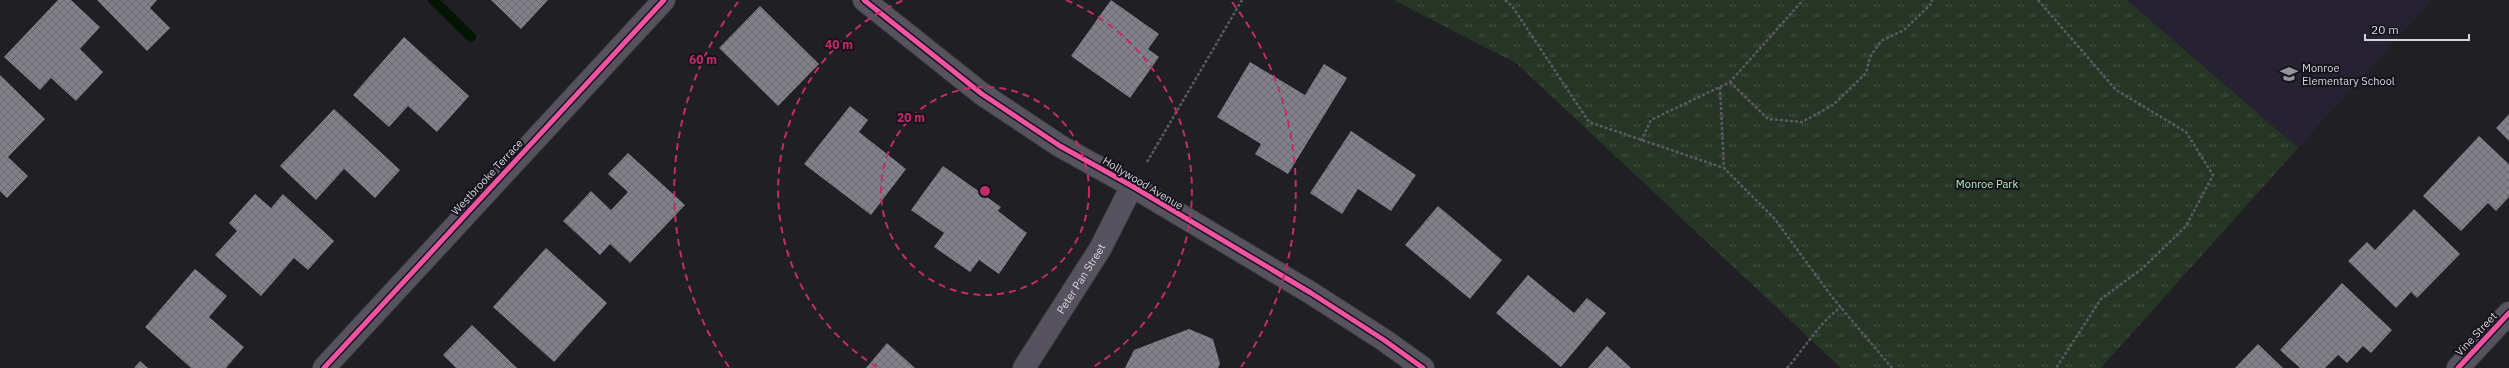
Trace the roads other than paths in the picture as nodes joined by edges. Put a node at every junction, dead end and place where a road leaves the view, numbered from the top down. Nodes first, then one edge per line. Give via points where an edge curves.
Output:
1 (664, 0) edge
2 (864, 0) edge
3 (1132, 186) junction
4 (2509, 313) edge
5 (324, 368) edge
6 (1024, 368) edge
7 (1423, 368) edge
8 (2458, 368) edge

1 - 5 street, Westbrooke Terrace
2 - 3 street, Hollywood Avenue via 982,94 1060,146
3 - 6 street, Peter Pan Street via 1100,249
3 - 7 street, Hollywood Avenue via 1311,293
4 - 8 street, Vine Street

